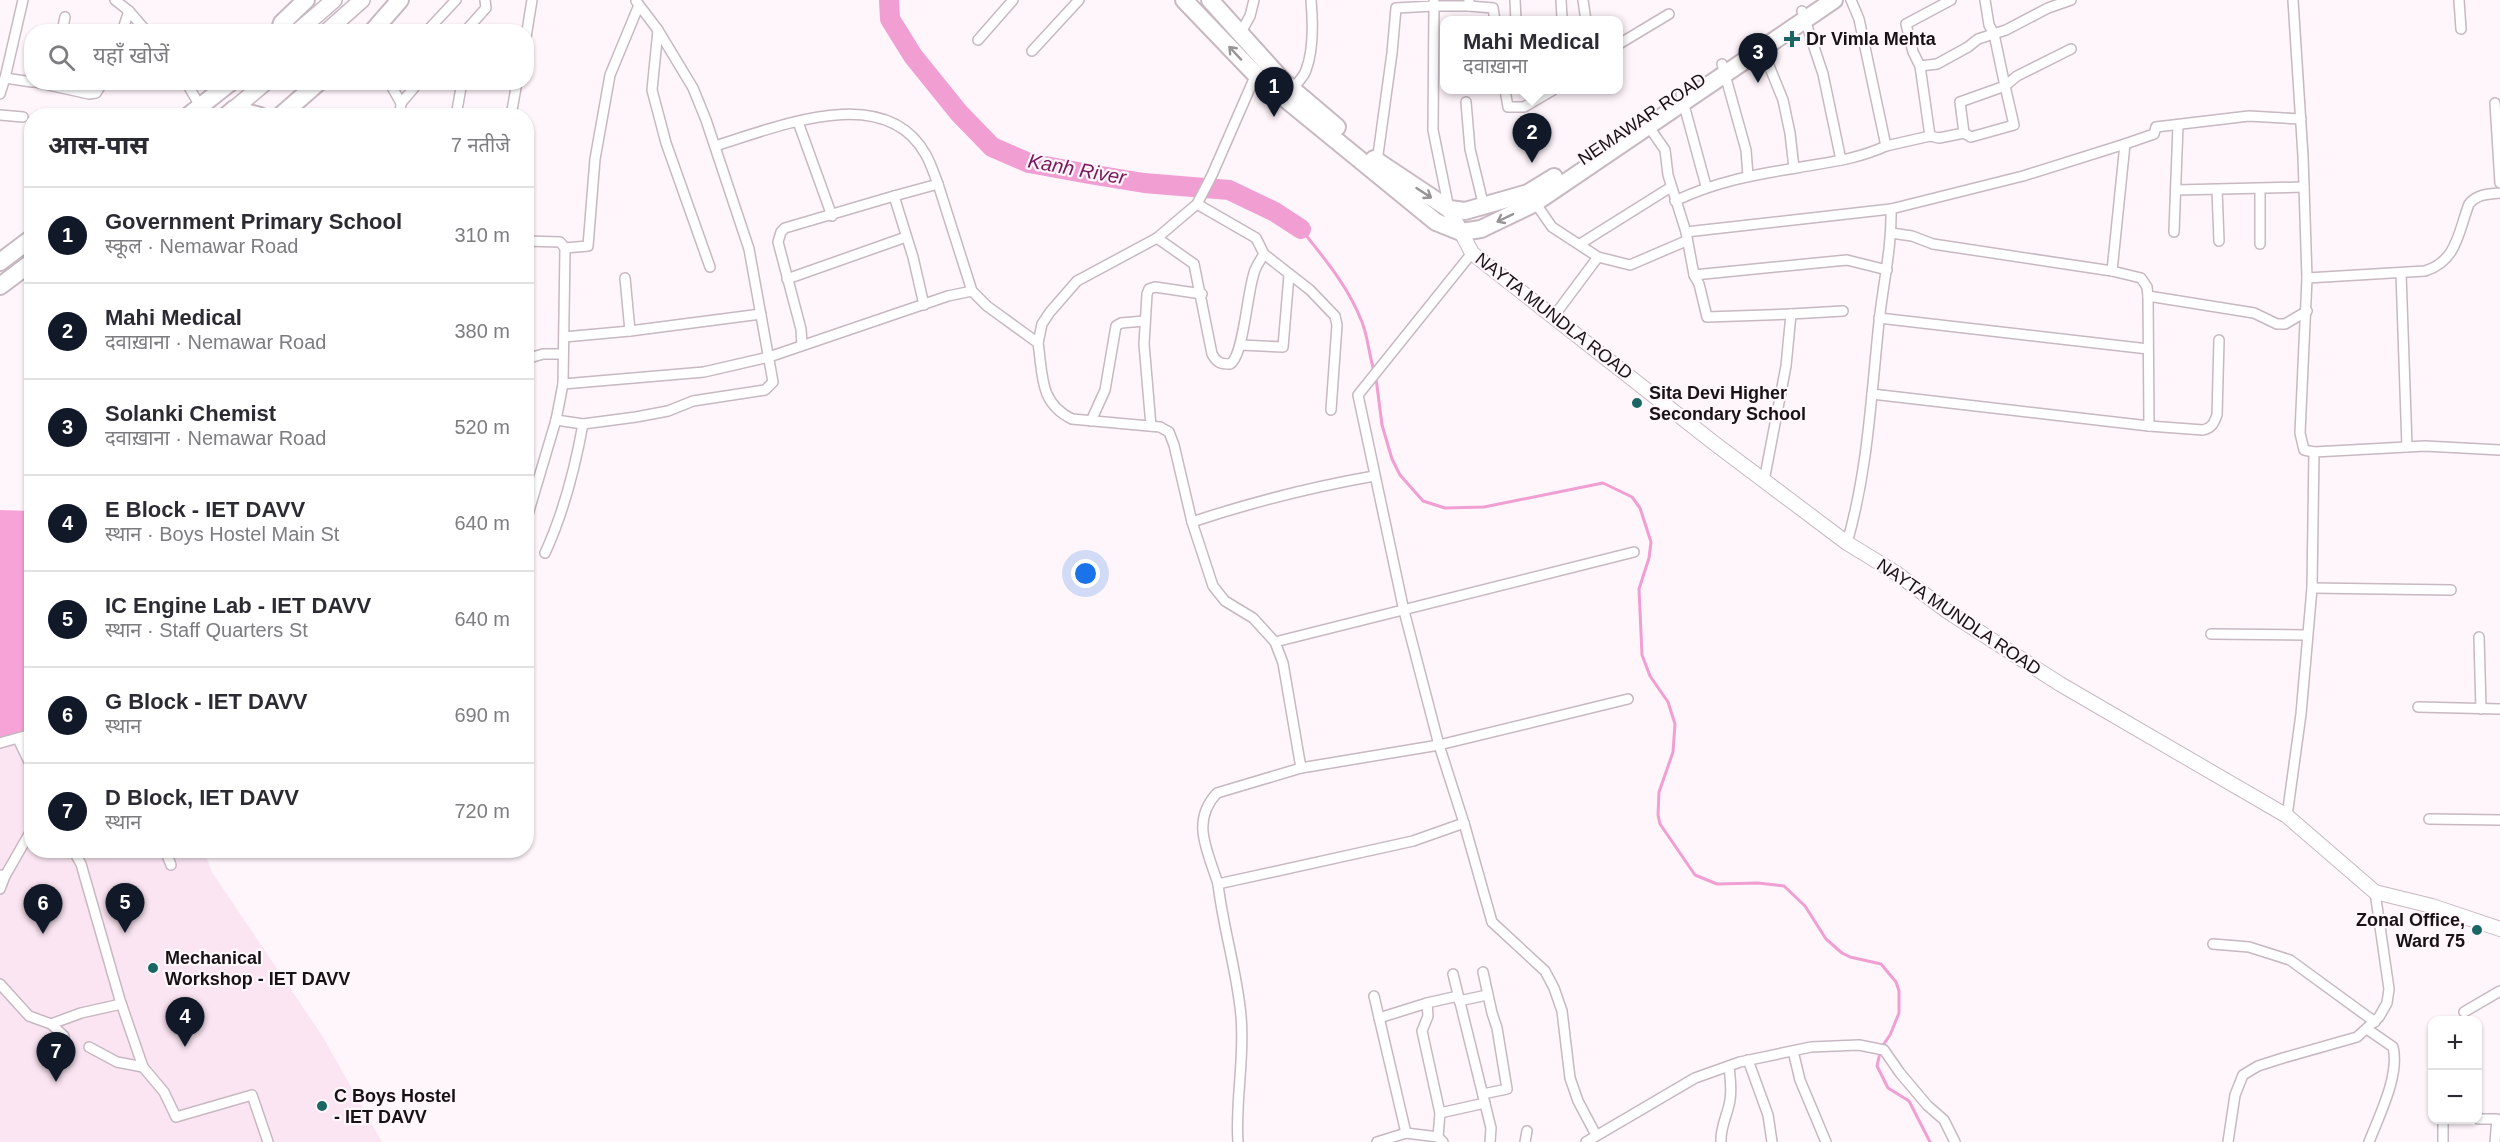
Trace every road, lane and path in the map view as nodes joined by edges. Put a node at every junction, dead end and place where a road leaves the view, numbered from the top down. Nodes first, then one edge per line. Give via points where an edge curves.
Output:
1 (23, 0) edge
2 (115, 0) edge
3 (306, 0) edge
4 (334, 0) edge
5 (362, 0) edge
6 (400, 0) edge
7 (456, 0) edge
8 (485, 0) edge
9 (532, 0) edge
10 (1013, 0) edge
11 (1079, 0) edge
12 (1184, 0) edge
13 (1210, 0) edge
14 (1254, 0) edge
15 (1311, 0) edge
16 (1515, 0) edge
17 (1561, 0) edge
18 (1583, 0) edge
19 (1820, 0) edge
20 (1834, 0) edge
21 (1851, 0) edge
22 (1951, 0) edge
23 (1985, 0) edge
24 (2071, 0) edge
25 (2294, 0) edge
26 (2458, 0) edge
27 (637, 2) edge
28 (1434, 3) edge
29 (1469, 3) edge
30 (129, 11) junction
31 (1669, 14) dead end
32 (1804, 15) junction
33 (1494, 16) edge
34 (1516, 16) edge
35 (1562, 16) edge
36 (1585, 16) edge
37 (65, 17) dead end
38 (64, 24) edge
39 (125, 24) edge
40 (140, 24) edge
41 (282, 24) edge
42 (306, 24) edge
43 (335, 24) edge
44 (379, 24) edge
45 (434, 24) edge
46 (472, 24) edge
47 (528, 24) edge
48 (2461, 28) dead end
49 (658, 30) junction
50 (1240, 34) junction
51 (1994, 34) junction
52 (978, 40) dead end
53 (1623, 42) edge
54 (1760, 45) junction
55 (2071, 49) dead end
56 (1032, 51) dead end
57 (1262, 58) junction
58 (1920, 66) junction
59 (1723, 69) junction
60 (1256, 75) junction
61 (5, 78) junction
62 (24, 81) edge
63 (2005, 86) junction
64 (1292, 89) junction
65 (73, 90) edge
66 (98, 90) edge
67 (188, 90) edge
68 (221, 90) edge
69 (256, 90) edge
70 (310, 90) edge
71 (394, 90) edge
72 (412, 90) edge
73 (461, 90) edge
74 (516, 90) edge
75 (0, 94) edge
76 (1506, 94) edge
77 (1546, 94) edge
78 (1682, 98) junction
79 (1466, 102) dead end
80 (401, 103) junction
81 (2495, 103) dead end
82 (193, 108) edge
83 (198, 108) edge
84 (235, 108) edge
85 (289, 108) edge
86 (401, 108) edge
87 (457, 108) edge
88 (512, 108) edge
89 (0, 115) edge
90 (22, 117) dead end
91 (2301, 119) junction
92 (798, 122) junction
93 (1646, 122) junction
94 (2178, 126) junction
95 (1964, 133) junction
96 (1930, 136) junction
97 (2126, 144) junction
98 (715, 146) junction
99 (1886, 146) junction
100 (1841, 160) junction
101 (1377, 162) junction
102 (1794, 168) junction
103 (1748, 176) junction
104 (2500, 183) edge
105 (938, 184) junction
106 (1706, 186) junction
107 (1671, 187) junction
108 (2304, 187) junction
109 (2260, 189) junction
110 (2176, 190) junction
111 (2217, 190) junction
112 (2500, 193) edge
113 (894, 196) junction
114 (1531, 198) junction
115 (1675, 201) junction
116 (1197, 204) junction
117 (1484, 207) junction
118 (1891, 208) junction
119 (1449, 209) junction
120 (832, 216) junction
121 (1461, 232) junction
122 (2174, 232) dead end
123 (1891, 233) junction
124 (906, 237) junction
125 (1686, 237) junction
126 (1157, 238) junction
127 (534, 241) edge
128 (2218, 242) dead end
129 (24, 244) edge
130 (1580, 244) junction
131 (2260, 244) dead end
132 (565, 248) junction
133 (1472, 253) junction
134 (1264, 254) junction
135 (1598, 257) junction
136 (0, 262) edge
137 (711, 267) dead end
138 (24, 268) edge
139 (1887, 270) junction
140 (2112, 271) junction
141 (2402, 273) junction
142 (1289, 275) junction
143 (1694, 275) junction
144 (625, 278) dead end
145 (2307, 278) junction
146 (787, 279) junction
147 (0, 286) edge
148 (1202, 294) junction
149 (976, 295) junction
150 (2148, 296) junction
151 (924, 306) junction
152 (1843, 311) dead end
153 (2307, 311) junction
154 (761, 314) junction
155 (1791, 314) junction
156 (1554, 316) junction
157 (1879, 318) junction
158 (1144, 321) junction
159 (630, 331) junction
160 (564, 336) junction
161 (2219, 340) dead end
162 (1038, 342) junction
163 (802, 345) junction
164 (1241, 345) junction
165 (2148, 349) junction
166 (563, 354) junction
167 (534, 357) edge
168 (769, 357) junction
169 (563, 384) junction
170 (1872, 394) junction
171 (1331, 410) dead end
172 (556, 420) junction
173 (1091, 421) junction
174 (583, 424) junction
175 (1151, 426) junction
176 (2149, 426) junction
177 (2408, 447) junction
178 (2500, 450) edge
179 (2314, 452) junction
180 (1374, 476) junction
181 (1764, 481) junction
182 (534, 494) edge
183 (1192, 522) junction
184 (1847, 543) junction
185 (1634, 552) dead end
186 (545, 553) dead end
187 (2312, 588) junction
188 (2451, 590) dead end
189 (1404, 611) junction
190 (2211, 634) dead end
191 (2307, 635) junction
192 (2479, 637) dead end
193 (1275, 642) junction
194 (1628, 699) dead end
195 (2418, 707) dead end
196 (2481, 709) junction
197 (2500, 709) edge
198 (24, 737) edge
199 (18, 739) junction
200 (0, 743) edge
201 (1439, 745) junction
202 (24, 751) edge
203 (1301, 768) junction
204 (2287, 816) junction
205 (2429, 819) dead end
206 (2500, 820) edge
207 (1464, 823) junction
208 (24, 842) edge
209 (78, 858) edge
210 (168, 858) edge
211 (171, 865) dead end
212 (2, 876) edge
213 (1218, 884) junction
214 (0, 889) edge
215 (2375, 892) junction
216 (2500, 930) edge
217 (2213, 944) dead end
218 (1483, 972) dead end
219 (1453, 974) dead end
220 (0, 984) edge
221 (2500, 991) edge
222 (1487, 995) junction
223 (1374, 996) dead end
224 (1459, 999) junction
225 (1427, 1003) junction
226 (121, 1004) junction
227 (2464, 1012) dead end
228 (1379, 1018) junction
229 (2377, 1019) junction
230 (51, 1024) junction
231 (2367, 1029) junction
232 (64, 1036) dead end
233 (89, 1047) dead end
234 (1793, 1051) junction
235 (1748, 1060) junction
236 (1729, 1066) junction
237 (143, 1067) junction
238 (1484, 1098) junction
239 (1440, 1113) junction
240 (2482, 1119) edge
241 (2444, 1124) edge
242 (1527, 1131) dead end
243 (1406, 1133) junction
244 (1596, 1135) junction
245 (1441, 1140) edge
246 (268, 1142) edge
247 (1238, 1142) edge
248 (1377, 1142) edge
249 (1490, 1142) edge
250 (1525, 1142) edge
251 (1586, 1142) edge
252 (1721, 1142) edge
253 (1772, 1142) edge
254 (1826, 1142) edge
255 (1955, 1142) edge
256 (2228, 1142) edge
257 (2369, 1142) edge
258 (2444, 1142) edge
259 (2495, 1142) edge

1 - 61 street
2 - 30 street
3 - 41 highway
4 - 42 main road
5 - 43 main road
6 - 44 highway
7 - 45 street
8 - 46 street via 486,8
9 - 47 street
10 - 52 street
11 - 56 street
60 -> 12 highway
13 - 50 highway
14 - 50 street
15 - 64 street via 1310,54 1306,72
16 - 34 street
17 - 35 street
18 - 36 street
19 - 32 highway, NEMAWAR ROAD
20 - 32 highway, NEMAWAR ROAD
21 - 99 street via 1859,19
22 - 58 street via 1906,24
23 - 51 street
24 - 51 street
25 - 91 street
26 - 48 street
27 - 49 street
27 - 132 street via 610,75 595,159 588,246
28 - 29 street
28 - 101 street via 1396,8
28 - 119 street via 1433,130
29 - 33 street via 1493,8
30 - 39 street
30 - 40 street
31 - 53 street
32 - 54 highway, NEMAWAR ROAD
32 - 100 street via 1823,74
37 - 38 street
49 - 98 street via 693,88
49 - 137 street via 652,90 666,143
50 - 57 highway
51 - 58 street via 1978,39 1937,64
51 - 63 street
54 - 59 highway, NEMAWAR ROAD
54 - 102 street via 1783,100
55 - 63 street
57 - 60 street
57 - 64 highway
58 - 96 street
59 - 78 highway, NEMAWAR ROAD
59 - 103 street via 1746,150
60 - 116 street
60 - 121 highway via 1436,222
61 - 62 street
61 - 75 street
63 - 95 street via 1960,102
63 - 95 street via 2014,125 1971,137
64 - 101 highway
65 - 66 street via 88,94
67 - 82 street
68 - 83 highway
69 - 84 main road
70 - 85 highway
71 - 80 street
72 - 80 street
73 - 87 street
74 - 88 street
76 - 77 street via 1508,108 1524,107
78 - 93 highway, NEMAWAR ROAD
78 - 106 street
79 - 117 street via 1470,149
80 - 86 street
81 - 104 street
89 - 90 street
91 - 94 street via 2249,117
91 - 108 street
92 - 98 street
92 - 105 street via 839,114 883,119 913,138 925,153
92 - 120 street
93 - 107 street via 1665,150
93 - 114 highway, NEMAWAR ROAD
94 - 97 street via 2156,127 2154,134
94 - 110 street
95 - 96 street
96 - 99 street
97 - 118 street via 2023,176
97 - 140 street
98 - 154 street via 749,249
99 - 100 street via 1862,157
100 - 102 street
101 -> 119 highway
102 - 103 street
103 - 106 street
105 - 113 street
105 - 149 street
106 - 115 street
107 - 115 street
107 - 130 street
108 - 109 street
108 - 145 street
109 - 111 street
109 - 131 street
110 - 111 street
110 - 122 street
111 - 128 street
112 - 141 street via 2472,199 2454,247 2443,263 2425,271
113 - 120 street
113 - 124 street
114 - 117 highway, NEMAWAR ROAD
114 -> 121 highway, NEMAWAR ROAD via 1481,230
114 - 130 street via 1552,227
115 - 125 street
116 - 126 street
116 - 134 street via 1256,238
117 - 119 highway, NEMAWAR ROAD
118 - 123 street
118 - 125 street
119 - 121 main road, NAYTA MUNDLA ROAD
120 - 146 street via 781,232 778,242
121 - 133 main road, NAYTA MUNDLA ROAD
123 - 139 street
123 - 140 street via 1933,244
124 - 146 street
124 - 151 street
125 - 135 street via 1630,265
125 - 143 street
126 - 148 street via 1194,264
126 - 162 street via 1077,281 1050,312
127 - 132 street via 560,242
129 - 136 highway
130 - 135 street
132 - 160 street
133 - 156 main road, NAYTA MUNDLA ROAD
133 - 180 street via 1358,395
134 - 142 street
134 - 164 street via 1255,270
135 - 156 street
138 - 147 highway
139 - 143 street via 1847,260
139 - 157 street
140 - 150 street via 2141,278
141 - 145 street
141 - 177 street
142 - 164 street via 1283,347
142 - 171 street via 1335,316
143 - 155 street via 1707,317
144 - 159 street
145 - 153 street
146 - 163 street
148 - 158 street via 1149,289
148 - 164 street via 1216,360 1221,364 1234,362
149 - 151 street
149 - 162 street
150 - 153 street via 2254,313 2277,324 2285,324
150 - 165 street
151 - 163 street
152 - 155 street
153 - 179 street via 2301,434 2304,450
154 - 159 street
154 - 168 street
155 - 181 street via 1786,366
156 - 181 main road, NAYTA MUNDLA ROAD
157 - 165 street
157 - 170 street
158 - 173 street via 1116,326 1105,390
158 - 175 street
159 - 160 street
160 - 166 street
161 - 176 street via 2217,415 2209,429
162 - 173 street via 1048,400 1067,416
163 - 168 street
165 - 176 street
166 - 167 street
166 - 169 street
168 - 169 street via 704,372
168 - 174 street via 773,382 765,390
169 - 172 street
170 - 176 street
170 - 184 street via 1865,470
172 - 174 street
172 - 182 street
173 - 175 street
174 - 186 street via 559,522
175 - 183 street via 1168,432 1174,445
177 - 178 street
177 - 179 street
179 - 187 street
180 - 183 street via 1245,504
180 - 189 street
181 - 184 main road, NAYTA MUNDLA ROAD
183 - 193 street via 1213,586 1224,601 1253,618
184 - 204 main road, NAYTA MUNDLA ROAD via 2061,684
185 - 189 street
187 - 188 street
187 - 191 street
189 - 193 street
189 - 201 street
190 - 191 street
191 - 204 street
192 - 196 street
193 - 203 street via 1283,663
194 - 201 street
195 - 196 street
196 - 197 street
198 - 199 street
199 - 200 street
199 - 202 street
201 - 203 street
201 - 207 street
203 - 213 street via 1217,793 1208,803 1202,834
204 - 215 main road, NAYTA MUNDLA ROAD
205 - 206 street
207 - 213 street via 1413,841
207 - 244 street via 1492,922 1545,971 1554,988 1562,1011 1570,1078
208 - 212 street
209 - 226 street
210 - 211 street
212 - 214 street
213 - 247 street via 1241,1018
215 - 216 main road, NAYTA MUNDLA ROAD via 2432,906
215 - 229 street via 2389,980 2387,1003
217 - 229 street via 2249,947 2290,960
218 - 222 street
219 - 224 street
220 - 230 street via 29,1016
221 - 227 street
222 - 224 street
222 - 238 street via 1507,1089
223 - 228 street
224 - 225 street
224 - 238 street
225 - 228 street
225 - 239 street via 1428,1016 1422,1031
226 - 230 street
226 - 237 street
228 - 243 street
229 - 231 street
230 - 232 street
231 - 256 street via 2357,1038 2314,1047 2243,1075 2235,1095
231 - 257 street via 2393,1047 2395,1064
233 - 237 street via 117,1062
234 - 235 street
234 - 254 street via 1800,1080
234 - 255 street via 1859,1045 1881,1050 1944,1120
235 - 236 street
235 - 253 street via 1768,1114
236 - 244 street via 1695,1078
236 - 252 street via 1731,1099
237 - 246 street via 164,1092 176,1117 252,1095
238 - 239 street
238 - 249 street
239 - 245 street
240 - 259 street via 2498,1119
241 - 258 street
242 - 250 street
243 - 245 street
243 - 248 street
244 - 251 street

